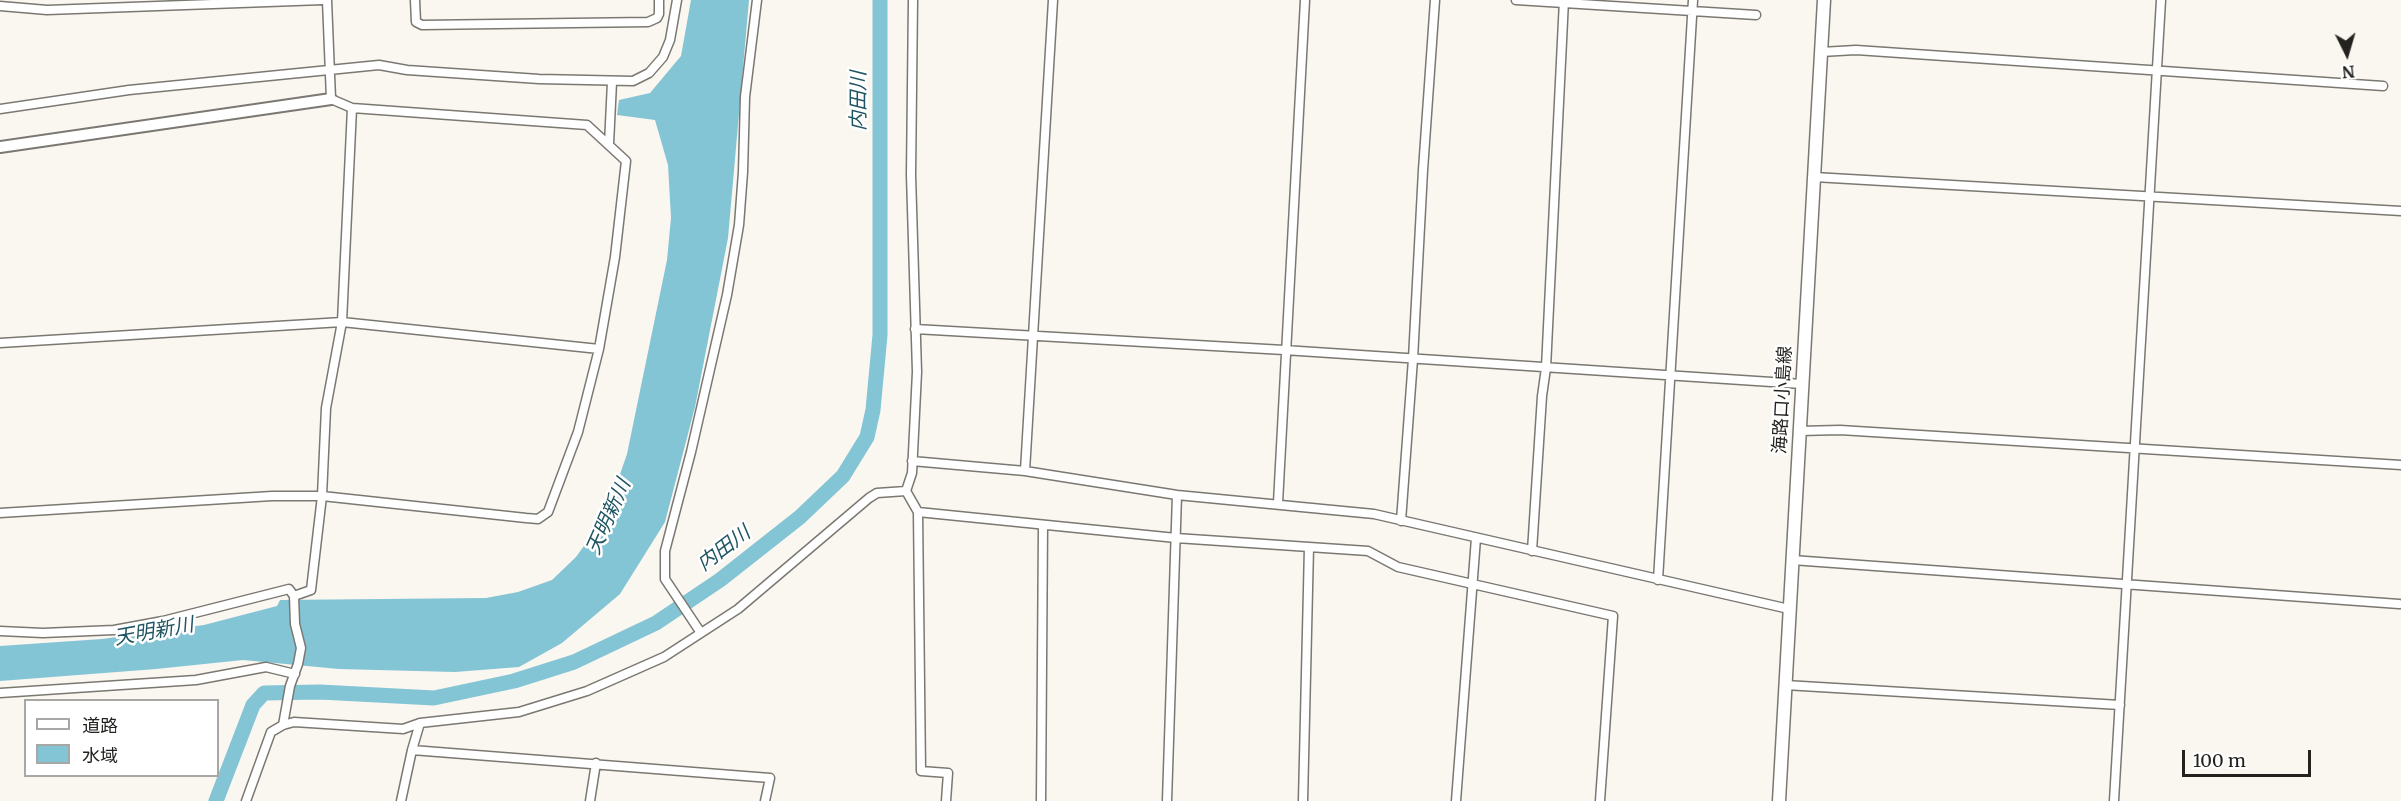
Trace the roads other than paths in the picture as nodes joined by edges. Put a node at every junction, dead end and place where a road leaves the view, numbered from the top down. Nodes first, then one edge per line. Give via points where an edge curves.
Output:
1 (325, 0) edge
2 (415, 0) edge
3 (659, 0) edge
4 (677, 0) edge
5 (757, 0) edge
6 (913, 0) edge
7 (1053, 0) edge
8 (1305, 0) edge
9 (1435, 0) edge
10 (1516, 0) edge
11 (1693, 0) edge
12 (1824, 0) edge
13 (2161, 0) edge
14 (1564, 2) edge
15 (86, 4) edge
16 (0, 6) edge
17 (1692, 11) junction
18 (1755, 15) dead end
19 (1821, 52) junction
20 (328, 71) junction
21 (2157, 72) junction
22 (612, 82) junction
23 (2383, 86) dead end
24 (331, 99) junction
25 (352, 108) junction
26 (0, 109) edge
27 (609, 144) junction
28 (0, 147) edge
29 (1814, 177) junction
30 (2150, 195) junction
31 (2401, 211) edge
32 (342, 322) junction
33 (915, 329) junction
34 (1034, 336) junction
35 (0, 343) edge
36 (599, 349) junction
37 (1284, 350) junction
38 (1413, 359) junction
39 (1546, 368) junction
40 (1670, 375) junction
41 (1802, 384) junction
42 (1799, 431) junction
43 (2135, 448) junction
44 (912, 461) junction
45 (2401, 465) edge
46 (1025, 471) junction
47 (906, 491) junction
48 (1177, 495) junction
49 (322, 496) junction
50 (1278, 503) junction
51 (918, 512) junction
52 (0, 513) edge
53 (1401, 521) junction
54 (1043, 525) junction
55 (1176, 538) junction
56 (1476, 538) junction
57 (1309, 547) junction
58 (1532, 551) junction
59 (1792, 560) junction
60 (1658, 580) junction
61 (1472, 585) junction
62 (2127, 585) junction
63 (294, 596) junction
64 (2399, 604) dead end
65 (1790, 609) junction
66 (0, 631) edge
67 (701, 633) junction
68 (295, 674) junction
69 (1785, 685) junction
70 (0, 693) edge
71 (2120, 705) junction
72 (283, 721) junction
73 (420, 723) junction
74 (411, 750) junction
75 (596, 763) junction
76 (246, 801) edge
77 (401, 801) edge
78 (590, 801) edge
79 (765, 801) edge
80 (946, 801) edge
81 (1041, 801) edge
82 (1167, 801) edge
83 (1303, 801) edge
84 (1456, 801) edge
85 (1600, 801) edge
86 (1779, 801) edge
87 (2114, 801) edge

1 - 15 street
1 - 20 street
2 - 3 street via 416,22 422,25 648,22 659,14
4 - 22 street via 663,57 649,73 633,81
5 - 67 street via 745,97 739,225 692,452 664,551 665,579
6 - 33 street via 910,175
7 - 34 street
8 - 37 street
9 - 38 street
10 - 14 street
11 - 17 street
12 - 19 main road, 海路口小島線
13 - 21 street
14 - 17 street
14 - 39 street
15 - 16 street via 47,10
17 - 18 street
17 - 40 street
19 - 21 street via 1856,50
19 - 29 main road, 海路口小島線
20 - 22 street via 379,65 419,71
20 - 24 street
20 - 26 street via 129,90
21 - 23 street
21 - 30 street
22 - 27 street
24 - 25 street
24 - 28 street
25 - 27 street via 587,125
25 - 32 street
27 - 36 street via 626,165
29 - 30 street
29 - 41 main road, 海路口小島線
30 - 31 street
30 - 43 street
32 - 35 street
32 - 36 street
32 - 49 street via 326,408
33 - 34 street
33 - 44 street
34 - 37 street
34 - 46 street
36 - 49 street via 578,432 545,516 526,518
37 - 38 street
37 - 50 street
38 - 39 street
38 - 53 street
39 - 40 street
39 - 58 street
40 - 41 street
40 - 60 street
41 - 42 main road, 海路口小島線
42 - 43 street via 1840,430
42 - 59 main road, 海路口小島線
43 - 45 street
43 - 62 street
44 - 46 street
44 - 47 street
46 - 48 street
47 - 51 street
47 - 67 street via 877,493 869,498 754,596
48 - 50 street
48 - 55 street
49 - 52 street
49 - 63 street via 311,590
50 - 53 street via 1374,514
51 - 54 street
51 - 80 street via 921,771 948,773
53 - 56 street
54 - 55 street
54 - 81 street
55 - 57 street
55 - 82 street
56 - 58 street
56 - 61 street
57 - 61 street via 1368,552 1398,567
57 - 83 street
58 - 60 street
59 - 62 street
59 - 65 main road, 海路口小島線
60 - 65 street
61 - 84 street
61 - 85 street via 1613,616
62 - 64 street
62 - 71 street
63 - 66 street via 289,589 114,630
63 - 68 street via 301,648
65 - 69 main road, 海路口小島線
67 - 73 street via 646,667 546,705 519,712
68 - 70 street via 266,667 196,680
68 - 72 street
69 - 71 street
69 - 86 main road, 海路口小島線
71 - 87 street
72 - 73 street via 403,729
72 - 76 street via 272,732
73 - 74 street
74 - 75 street
74 - 77 street
75 - 78 street
75 - 79 street via 770,778

